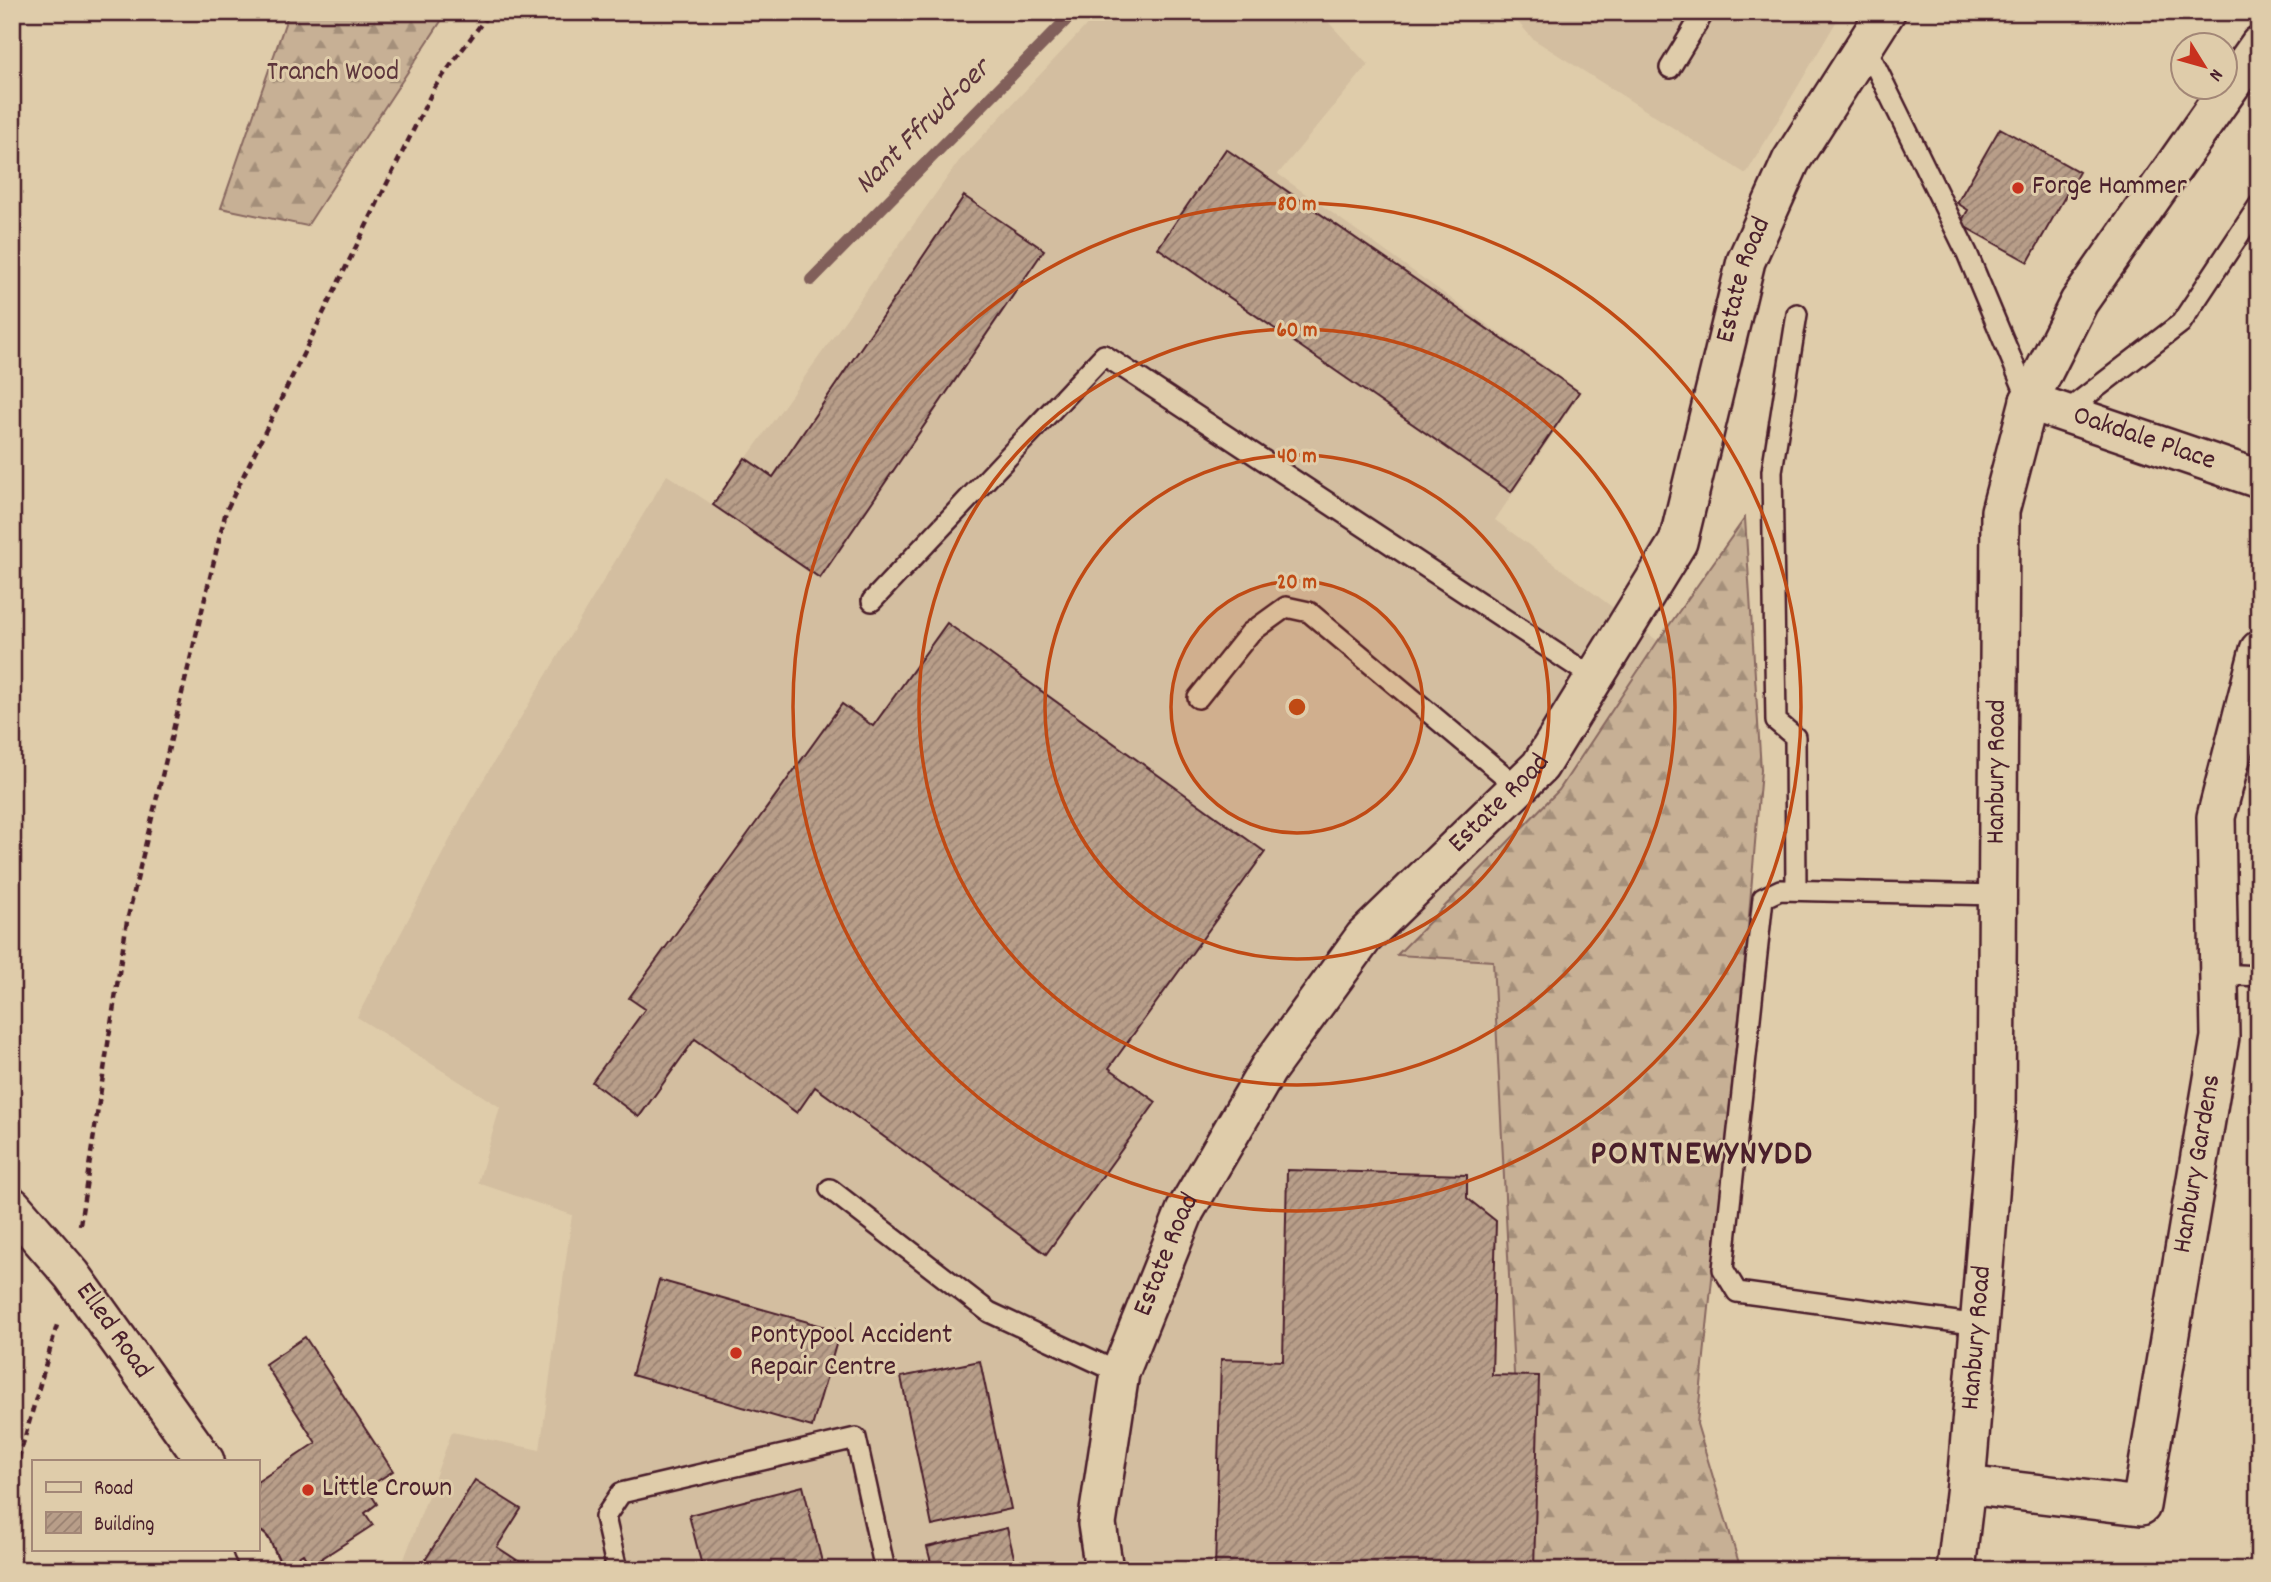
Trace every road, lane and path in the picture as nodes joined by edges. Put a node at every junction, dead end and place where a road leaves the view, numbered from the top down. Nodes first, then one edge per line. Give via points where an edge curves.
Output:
1 (489, 12) edge
2 (1704, 12) edge
3 (1886, 12) edge
4 (2259, 45) edge
5 (1866, 47) junction
6 (1670, 68) dead end
7 (2259, 205) edge
8 (1797, 314) dead end
9 (2029, 401) junction
10 (2064, 413) junction
11 (2259, 479) edge
12 (872, 601) dead end
13 (2259, 650) edge
14 (1594, 678) junction
15 (1198, 698) dead end
16 (1519, 788) junction
17 (1796, 890) junction
18 (1997, 895) junction
19 (2219, 974) junction
20 (2259, 976) edge
21 (830, 1189) dead end
22 (12, 1206) edge
23 (72, 1275) junction
24 (1979, 1325) junction
25 (1120, 1373) junction
26 (204, 1460) edge
27 (12, 1482) edge
28 (1966, 1485) junction
29 (252, 1550) edge
30 (262, 1570) edge
31 (617, 1570) edge
32 (885, 1570) edge
33 (1104, 1570) edge
34 (1956, 1570) edge

1 - 23 path via 434,88 226,511 128,921
2 - 6 lane
3 - 5 street, Estate Road
4 - 9 street, Hanbury Road via 2079,302
5 - 9 lane via 1967,253
5 - 14 street, Estate Road via 1791,161 1746,261 1678,542
7 - 10 lane via 2181,323
8 - 17 lane via 1772,471 1776,721 1795,737
9 - 10 street, Oakdale Place
9 - 18 street, Hanbury Road via 2000,511
10 - 11 street, Oakdale Place
12 - 14 lane via 1104,355
13 - 19 street, Hanbury Gardens via 2217,817
14 - 16 street, Estate Road via 1540,766
15 - 16 lane via 1250,633 1286,607 1310,612
16 - 25 street, Estate Road via 1364,937 1268,1069 1185,1211
17 - 18 lane
17 - 24 lane via 1780,890 1763,898 1723,1269 1737,1292
18 - 24 street, Hanbury Road via 1996,1121
19 - 20 lane
19 - 28 street, Hanbury Gardens via 2220,1037 2141,1506
21 - 25 lane via 989,1312
22 - 23 street, Elled Road
23 - 26 street, Elled Road
23 - 27 path
24 - 28 street, Hanbury Road
25 - 33 street, Estate Road via 1097,1524
28 - 34 street, Hanbury Road
29 - 30 street
31 - 32 lane via 605,1517 621,1493 856,1438

